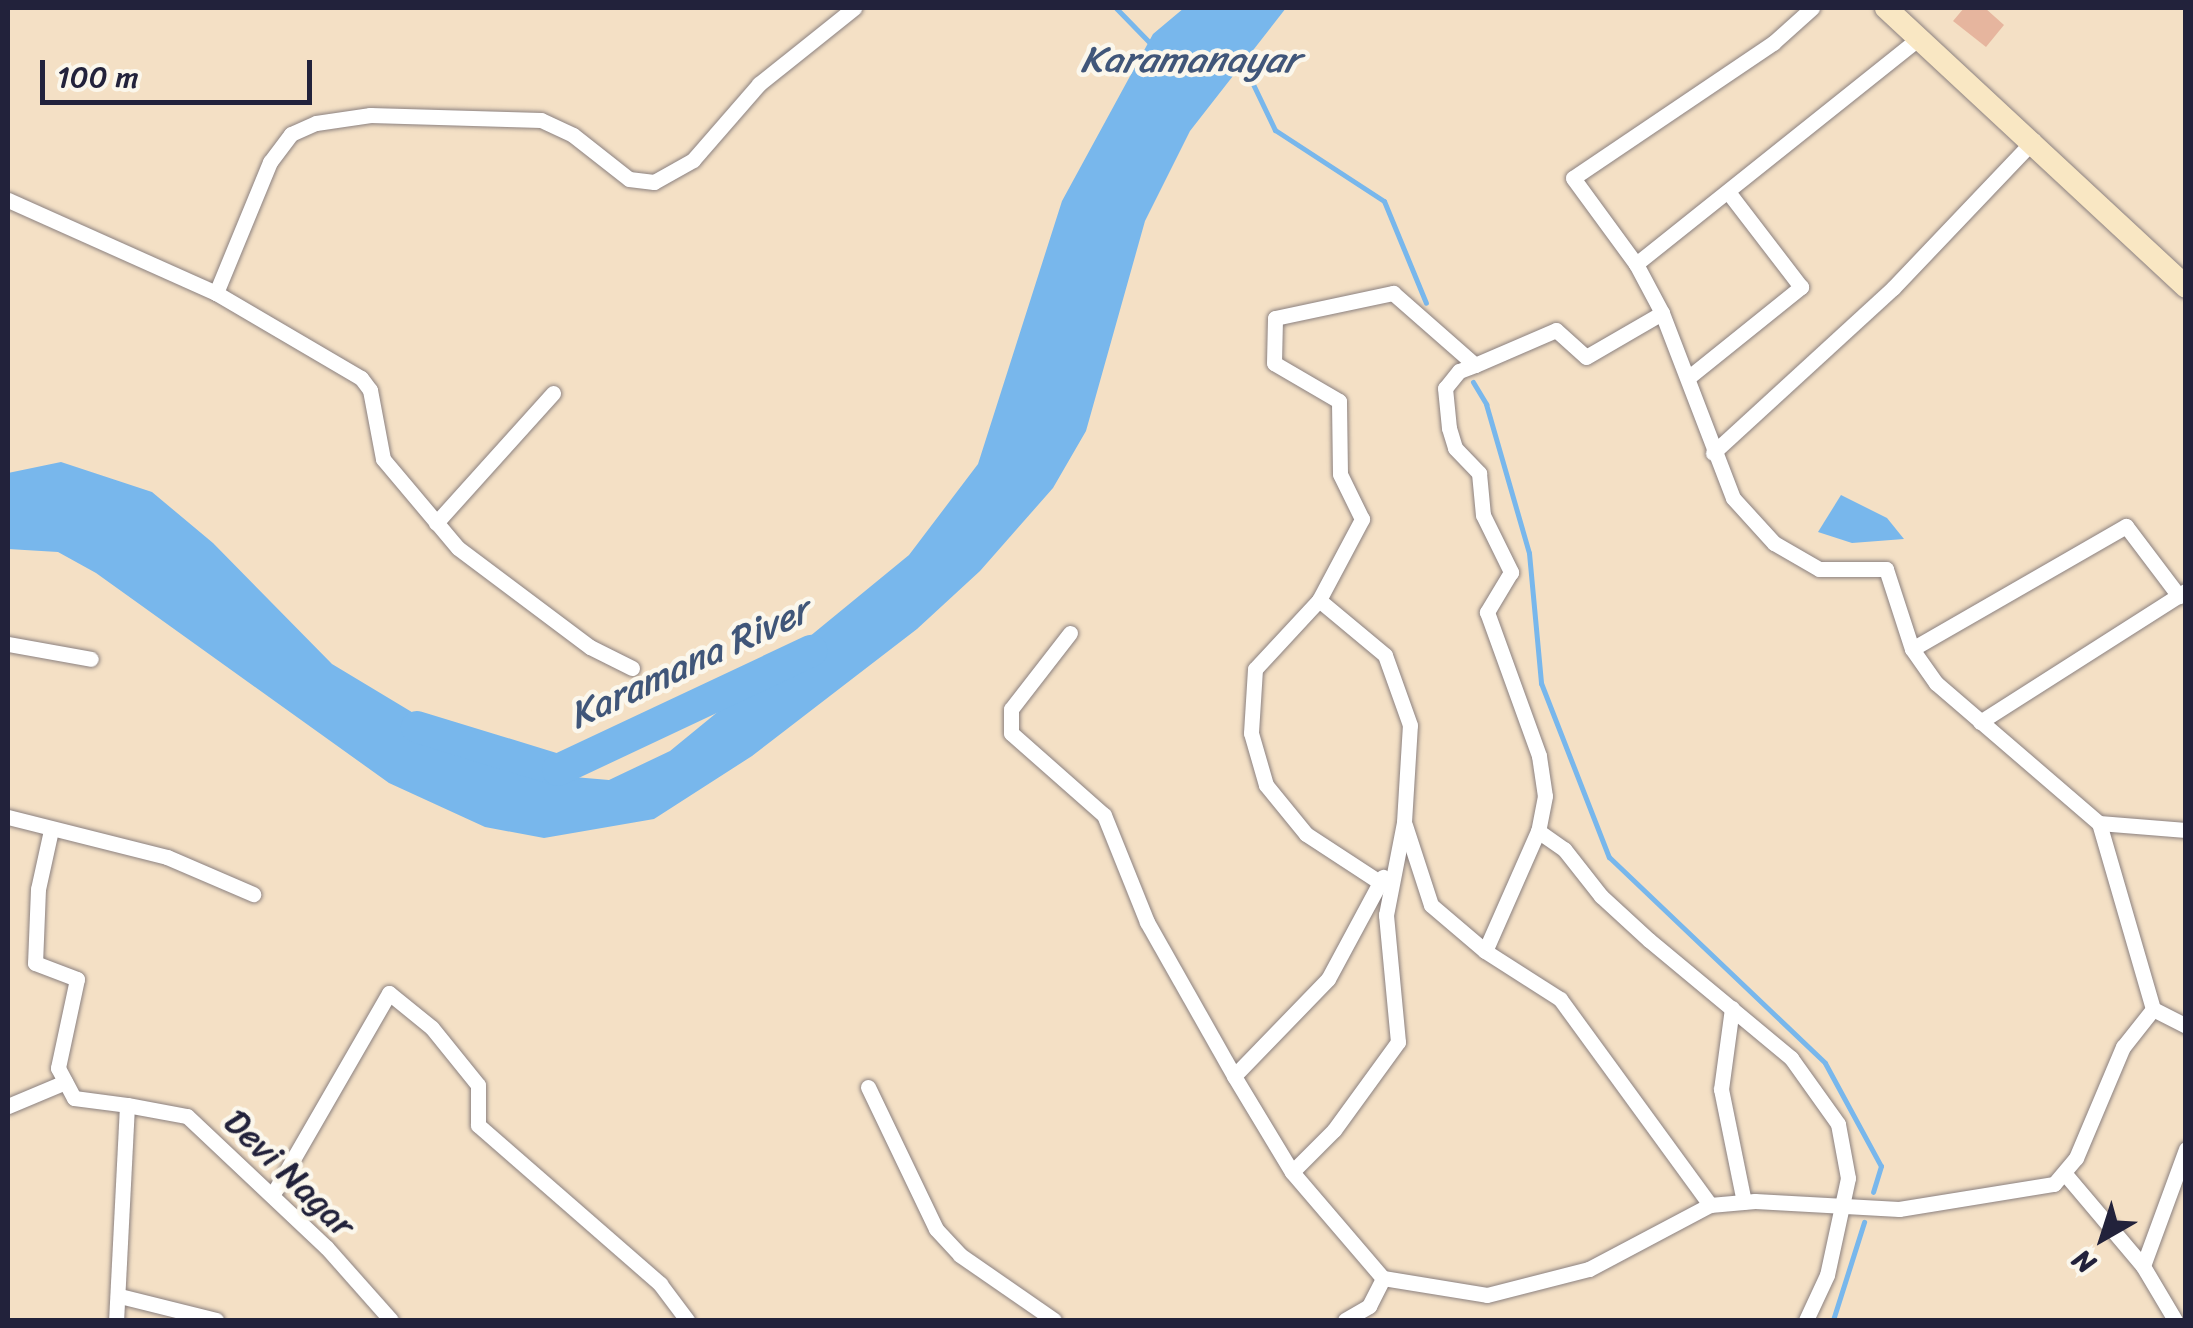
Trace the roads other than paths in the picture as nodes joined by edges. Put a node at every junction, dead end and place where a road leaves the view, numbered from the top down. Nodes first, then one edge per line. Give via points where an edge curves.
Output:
1 (854, 8) edge
2 (1812, 8) edge
3 (1886, 8) edge
4 (1920, 38) junction
5 (2034, 140) junction
6 (1729, 193) junction
7 (8, 200) edge
8 (1636, 264) junction
9 (2186, 287) edge
10 (216, 292) junction
11 (1662, 313) junction
12 (1475, 365) junction
13 (1688, 378) junction
14 (553, 393) dead end
15 (1712, 453) junction
16 (436, 523) junction
17 (2182, 594) edge
18 (1319, 600) junction
19 (1070, 633) dead end
20 (8, 644) edge
21 (1912, 649) junction
22 (92, 659) dead end
23 (632, 668) dead end
24 (1980, 722) junction
25 (8, 817) edge
26 (1404, 822) junction
27 (2099, 822) junction
28 (50, 830) junction
29 (2186, 830) edge
30 (1538, 831) junction
31 (1380, 884) junction
32 (253, 894) dead end
33 (1485, 951) junction
34 (1732, 1008) junction
35 (2152, 1009) junction
36 (2186, 1026) edge
37 (1234, 1076) junction
38 (65, 1082) junction
39 (868, 1087) dead end
40 (127, 1105) junction
41 (8, 1106) edge
42 (2186, 1149) edge
43 (1292, 1172) junction
44 (2066, 1175) junction
45 (273, 1194) junction
46 (1744, 1202) junction
47 (1710, 1205) junction
48 (1840, 1205) junction
49 (2143, 1266) junction
50 (1383, 1278) junction
51 (120, 1296) junction
52 (116, 1320) edge
53 (216, 1320) edge
54 (390, 1320) edge
55 (688, 1320) edge
56 (1054, 1320) edge
57 (1345, 1320) edge
58 (1806, 1320) edge
59 (2176, 1320) edge

1 - 10 street via 759,84 693,160 654,182 629,179 573,135 541,120 370,115 316,122 291,134 270,162
2 - 8 street via 1773,43 1573,178
3 - 4 main road
4 - 5 main road
4 - 6 street
5 - 9 main road
5 - 15 street via 1893,288
6 - 8 street
6 - 13 street via 1801,287
7 - 10 street
8 - 11 street
10 - 16 street via 361,378 383,459
11 - 12 street via 1586,358 1556,330
11 - 13 street
12 - 18 street via 1393,292 1275,318 1274,363 1339,401 1340,474 1362,519
12 - 30 street via 1445,388 1446,408 1456,448 1479,472 1483,515 1511,572 1487,612 1539,756 1544,796
13 - 15 street
14 - 16 street
15 - 21 street via 1734,498 1774,544 1819,569 1886,569
16 - 23 street via 522,599
17 - 21 street via 2126,526
17 - 24 street
18 - 26 street via 1385,655 1410,725
18 - 31 street via 1254,670 1250,733 1266,785 1306,834
19 - 37 street via 1012,709 1011,733 1104,815 1147,922
20 - 22 street
21 - 24 street via 1936,683
24 - 27 street
25 - 28 street
26 - 31 street
26 - 33 street via 1431,905
26 - 43 street via 1386,916 1398,1042 1334,1130
27 - 29 street
27 - 35 street
28 - 32 street via 167,857
28 - 38 street via 38,889 35,963 77,979 58,1068
30 - 33 street
30 - 34 street via 1564,849 1601,896
31 - 37 street via 1328,979
33 - 47 street via 1560,1000
34 - 46 street via 1722,1106
34 - 48 street via 1791,1058 1838,1124 1848,1178
35 - 36 street
35 - 44 street via 2110,1071
37 - 43 street
38 - 40 street, Devi Nagar via 74,1098
38 - 41 street
39 - 56 street via 936,1229 960,1255
40 - 45 street, Devi Nagar via 188,1116
40 - 51 street
42 - 49 street
43 - 50 street
44 - 48 street via 2054,1184 1899,1209
44 - 49 street
45 - 54 street, Devi Nagar
45 - 55 street via 389,993 432,1028 478,1085 478,1125 660,1284
46 - 47 street
46 - 48 street
47 - 50 street via 1589,1270 1487,1295
48 - 58 street via 1827,1275
49 - 59 street
50 - 57 street via 1369,1306
51 - 52 street
51 - 53 street

